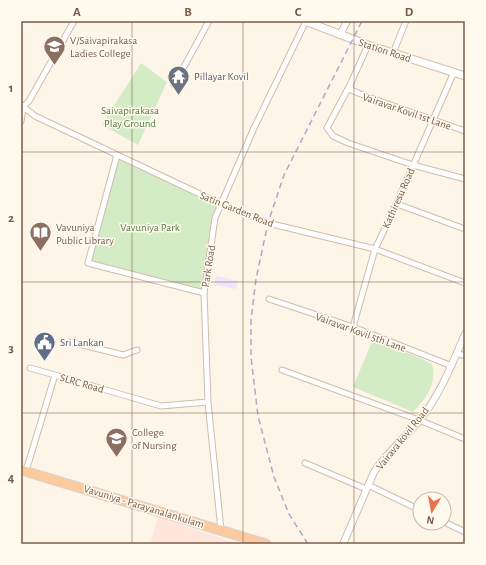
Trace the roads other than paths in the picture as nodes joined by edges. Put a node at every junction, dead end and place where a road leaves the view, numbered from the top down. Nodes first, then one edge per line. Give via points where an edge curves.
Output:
1 (74, 21) edge
2 (209, 21) edge
3 (306, 21) edge
4 (347, 21) edge
5 (406, 21) edge
6 (340, 35) junction
7 (368, 45) junction
8 (393, 53) junction
9 (454, 72) junction
10 (465, 76) edge
11 (174, 85) dead end
12 (350, 85) junction
13 (22, 106) edge
14 (433, 120) junction
15 (21, 121) edge
16 (465, 131) edge
17 (117, 155) junction
18 (413, 165) junction
19 (465, 179) edge
20 (221, 204) junction
21 (397, 204) junction
22 (465, 229) edge
23 (375, 249) junction
24 (465, 283) edge
25 (204, 293) junction
26 (269, 299) dead end
27 (353, 327) junction
28 (465, 334) edge
29 (71, 342) dead end
30 (137, 350) dead end
31 (457, 353) junction
32 (465, 356) edge
33 (452, 366) junction
34 (30, 368) dead end
35 (282, 370) dead end
36 (55, 375) junction
37 (208, 402) junction
38 (419, 420) junction
39 (465, 440) edge
40 (305, 463) dead end
41 (23, 470) edge
42 (367, 487) junction
43 (412, 507) edge
44 (452, 526) edge
45 (221, 530) junction
46 (465, 532) edge
47 (266, 544) edge
48 (343, 544) edge

1 - 13 street via 29,101
2 - 11 street
3 - 6 main road, Station Road
3 - 20 street, Park Road via 254,128
4 - 6 street
5 - 8 street
6 - 7 main road, Station Road
7 - 8 main road, Station Road
7 - 12 street, Vairavar Kovil 1st Lane
8 - 9 main road, Station Road
9 - 10 main road, Station Road
9 - 14 street, Kathiresu Road
12 - 14 street, Vairavar Kovil 1st Lane via 351,90 356,93
12 - 18 street via 327,128 329,131 333,136 348,143
13 - 15 street
13 - 17 street, Satin Garden Road via 35,116
14 - 16 street, Vairavar Kovil 1st Lane
14 - 18 street, Kathiresu Road
17 - 20 street, Satin Garden Road
17 - 25 street via 88,264
18 - 19 street
18 - 21 street, Kathiresu Road
20 - 23 street, Satin Garden Road via 268,223
20 - 25 street, Park Road via 215,218
21 - 22 street
21 - 23 street, Kathiresu Road
23 - 24 street, Satin Garden Road
23 - 27 street, Kathiresu Road
25 - 37 street, Park Road
26 - 27 street, Vairavar Kovil 5th Lane
27 - 33 street, Vairavar Kovil 5th Lane
28 - 31 street, Vairava kovil Road
29 - 30 street via 123,355
31 - 32 street
31 - 33 street, Vairava kovil Road
33 - 38 street, Vairava kovil Road
34 - 36 street
35 - 38 street
36 - 37 street, SLRC Road via 161,406
36 - 41 street, SLRC Road
37 - 45 street, Park Road
38 - 39 street
38 - 42 street, Vairava kovil Road via 381,462
40 - 42 street
41 - 45 highway, Vavuniya - Parayanalankulam
42 - 43 street
42 - 48 street, Vairava kovil Road
44 - 46 street
45 - 47 highway, Vavuniya - Parayanalankulam

